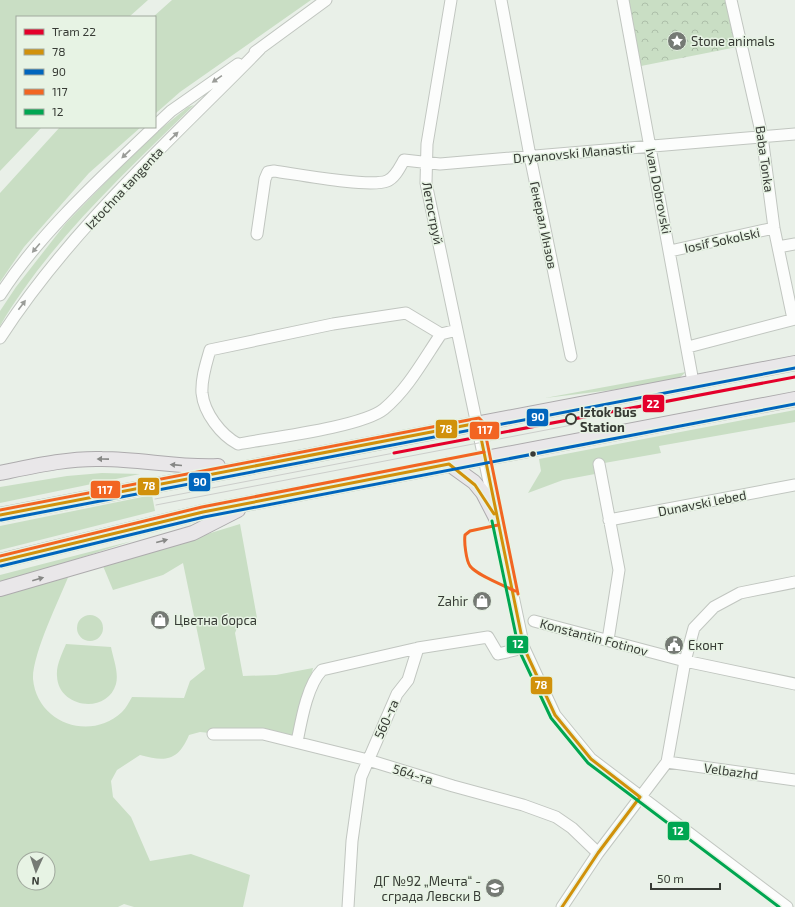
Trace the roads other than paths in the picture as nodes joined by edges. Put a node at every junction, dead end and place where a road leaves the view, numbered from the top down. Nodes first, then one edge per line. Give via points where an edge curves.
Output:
1 (326, 0) edge
2 (451, 0) edge
3 (501, 0) edge
4 (623, 0) edge
5 (731, 0) edge
6 (260, 49) junction
7 (156, 126) edge
8 (154, 128) edge
9 (795, 134) edge
10 (762, 136) junction
11 (651, 147) junction
12 (530, 156) junction
13 (425, 163) junction
14 (774, 228) junction
15 (257, 234) dead end
16 (795, 244) edge
17 (778, 247) junction
18 (670, 251) junction
19 (0, 295) edge
20 (794, 319) edge
21 (457, 330) junction
22 (441, 334) junction
23 (0, 338) edge
24 (688, 347) junction
25 (571, 356) dead end
26 (795, 363) edge
27 (693, 382) junction
28 (795, 399) edge
29 (478, 423) junction
30 (485, 457) junction
31 (270, 463) junction
32 (449, 464) junction
33 (599, 464) dead end
34 (0, 473) edge
35 (795, 485) edge
36 (253, 502) junction
37 (0, 515) edge
38 (497, 520) junction
39 (609, 520) junction
40 (0, 561) edge
41 (795, 582) edge
42 (0, 589) edge
43 (534, 622) dead end
44 (608, 640) junction
45 (418, 648) junction
46 (524, 648) junction
47 (685, 661) junction
48 (795, 684) edge
49 (213, 734) dead end
50 (297, 742) junction
51 (368, 760) junction
52 (667, 762) junction
53 (795, 780) edge
54 (640, 797) junction
55 (598, 853) junction
56 (348, 907) edge
57 (562, 907) edge
58 (787, 907) edge

1 - 6 street, Iztochna tangenta
2 - 13 street, Летоструй
3 - 12 street, Генерал Инзов
4 - 11 street, Ivan Dobrovski
5 - 10 street, Baba Tonka
6 -> 7 street, Iztochna tangenta via 171,111
23 -> 6 street, Iztochna tangenta via 20,306 132,176
8 -> 19 street, Iztochna tangenta via 73,206 35,249
9 - 10 street, Dryanovski Manastir
10 - 11 street, Dryanovski Manastir
10 - 14 street, Baba Tonka
11 - 12 street, Dryanovski Manastir
11 - 18 street, Ivan Dobrovski
12 - 13 street, Dryanovski Manastir
12 - 25 street, Генерал Инзов
13 - 15 street, Dryanovski Manastir via 404,160 395,175 388,181 379,183 268,172
13 - 21 street, Летоструй via 429,199
14 - 17 street, Baba Tonka
14 - 18 street, Iosif Sokolski
16 - 17 street, Iosif Sokolski
17 - 20 street, Baba Tonka
18 - 24 street, Ivan Dobrovski
20 - 24 street
21 - 22 street
21 - 29 street, Летоструй
22 - 22 street via 406,386 384,410 362,420 238,444 228,439 208,414 202,393 203,376 210,350 333,324 406,313
24 - 27 street, Ivan Dobrovski
26 - 27 main road
27 - 29 main road
28 - 30 main road
29 - 30 street, Летоструй
29 - 31 main road
30 - 32 main road
30 - 38 street, Летоструй
31 -> 34 main road via 202,467 84,459
31 - 37 main road
32 - 36 main road
32 - 38 main road via 474,482 483,493
33 - 39 street
35 - 39 street, Dunavski lebed
36 - 40 main road
42 -> 36 main road via 193,533
38 - 46 street, Летоструй
39 - 44 street via 619,570
41 - 47 street via 740,593 714,607 694,628
43 - 44 street, Konstantin Fotinov
44 - 47 street, Konstantin Fotinov
45 - 46 street via 488,637 498,654
45 - 50 street via 322,670 302,715
45 - 51 street, 560-та via 408,680 397,694
46 - 54 street, Летоструй via 555,714 591,759
47 - 48 street, Konstantin Fotinov
47 - 52 street
49 - 50 street, 564-та via 263,734
50 - 51 street, 564-та
51 - 55 street, 564-та via 556,817 572,828
51 - 56 street, 560-та via 361,778 352,841
52 - 53 street, Velbazhd
52 - 54 street
54 - 55 street
54 - 58 street, Летоструй
55 - 57 street

